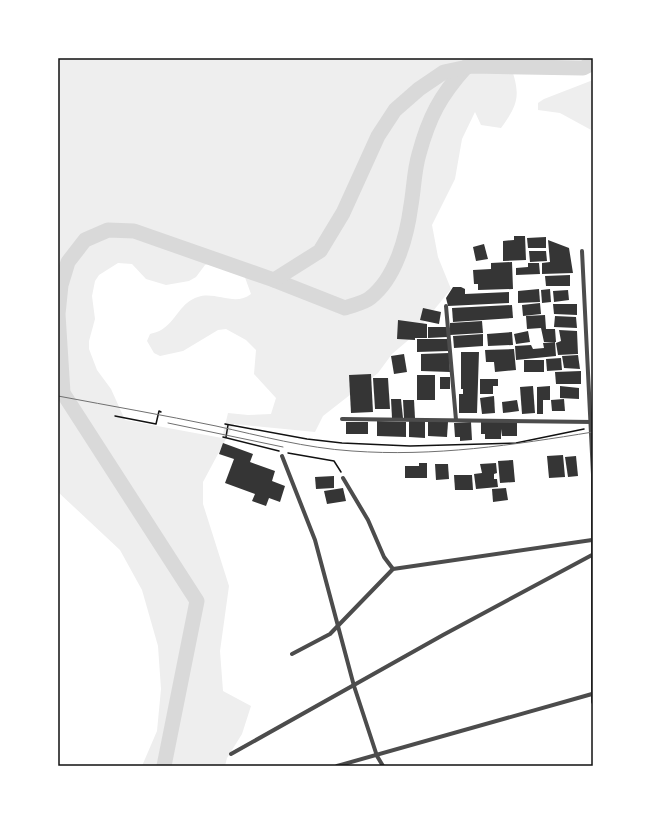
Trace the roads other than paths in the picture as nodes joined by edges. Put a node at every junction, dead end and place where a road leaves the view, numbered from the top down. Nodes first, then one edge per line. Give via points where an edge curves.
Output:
1 (582, 252) dead end
2 (446, 306) dead end
3 (342, 419) dead end
4 (456, 420) junction
5 (591, 422) edge
6 (282, 456) road end
7 (343, 478) road end
8 (593, 526) edge
9 (592, 540) edge
10 (592, 555) edge
11 (393, 569) junction
12 (338, 626) junction
13 (292, 654) dead end
14 (354, 686) junction
15 (592, 694) junction
16 (593, 702) edge
17 (232, 754) dead end
18 (377, 756) junction
19 (337, 766) edge
20 (383, 766) edge

1 - 5 street
2 - 4 street
3 - 4 street
4 - 5 street
5 - 8 street
6 - 12 street via 315,540
7 - 11 street via 368,520 384,557
8 - 9 street
9 - 10 street
9 - 11 street
10 - 14 street
10 - 15 street
11 - 12 street
12 - 13 street via 330,634
12 - 14 street
14 - 17 street
14 - 18 street
15 - 16 street
15 - 18 street
18 - 19 street
18 - 20 street

